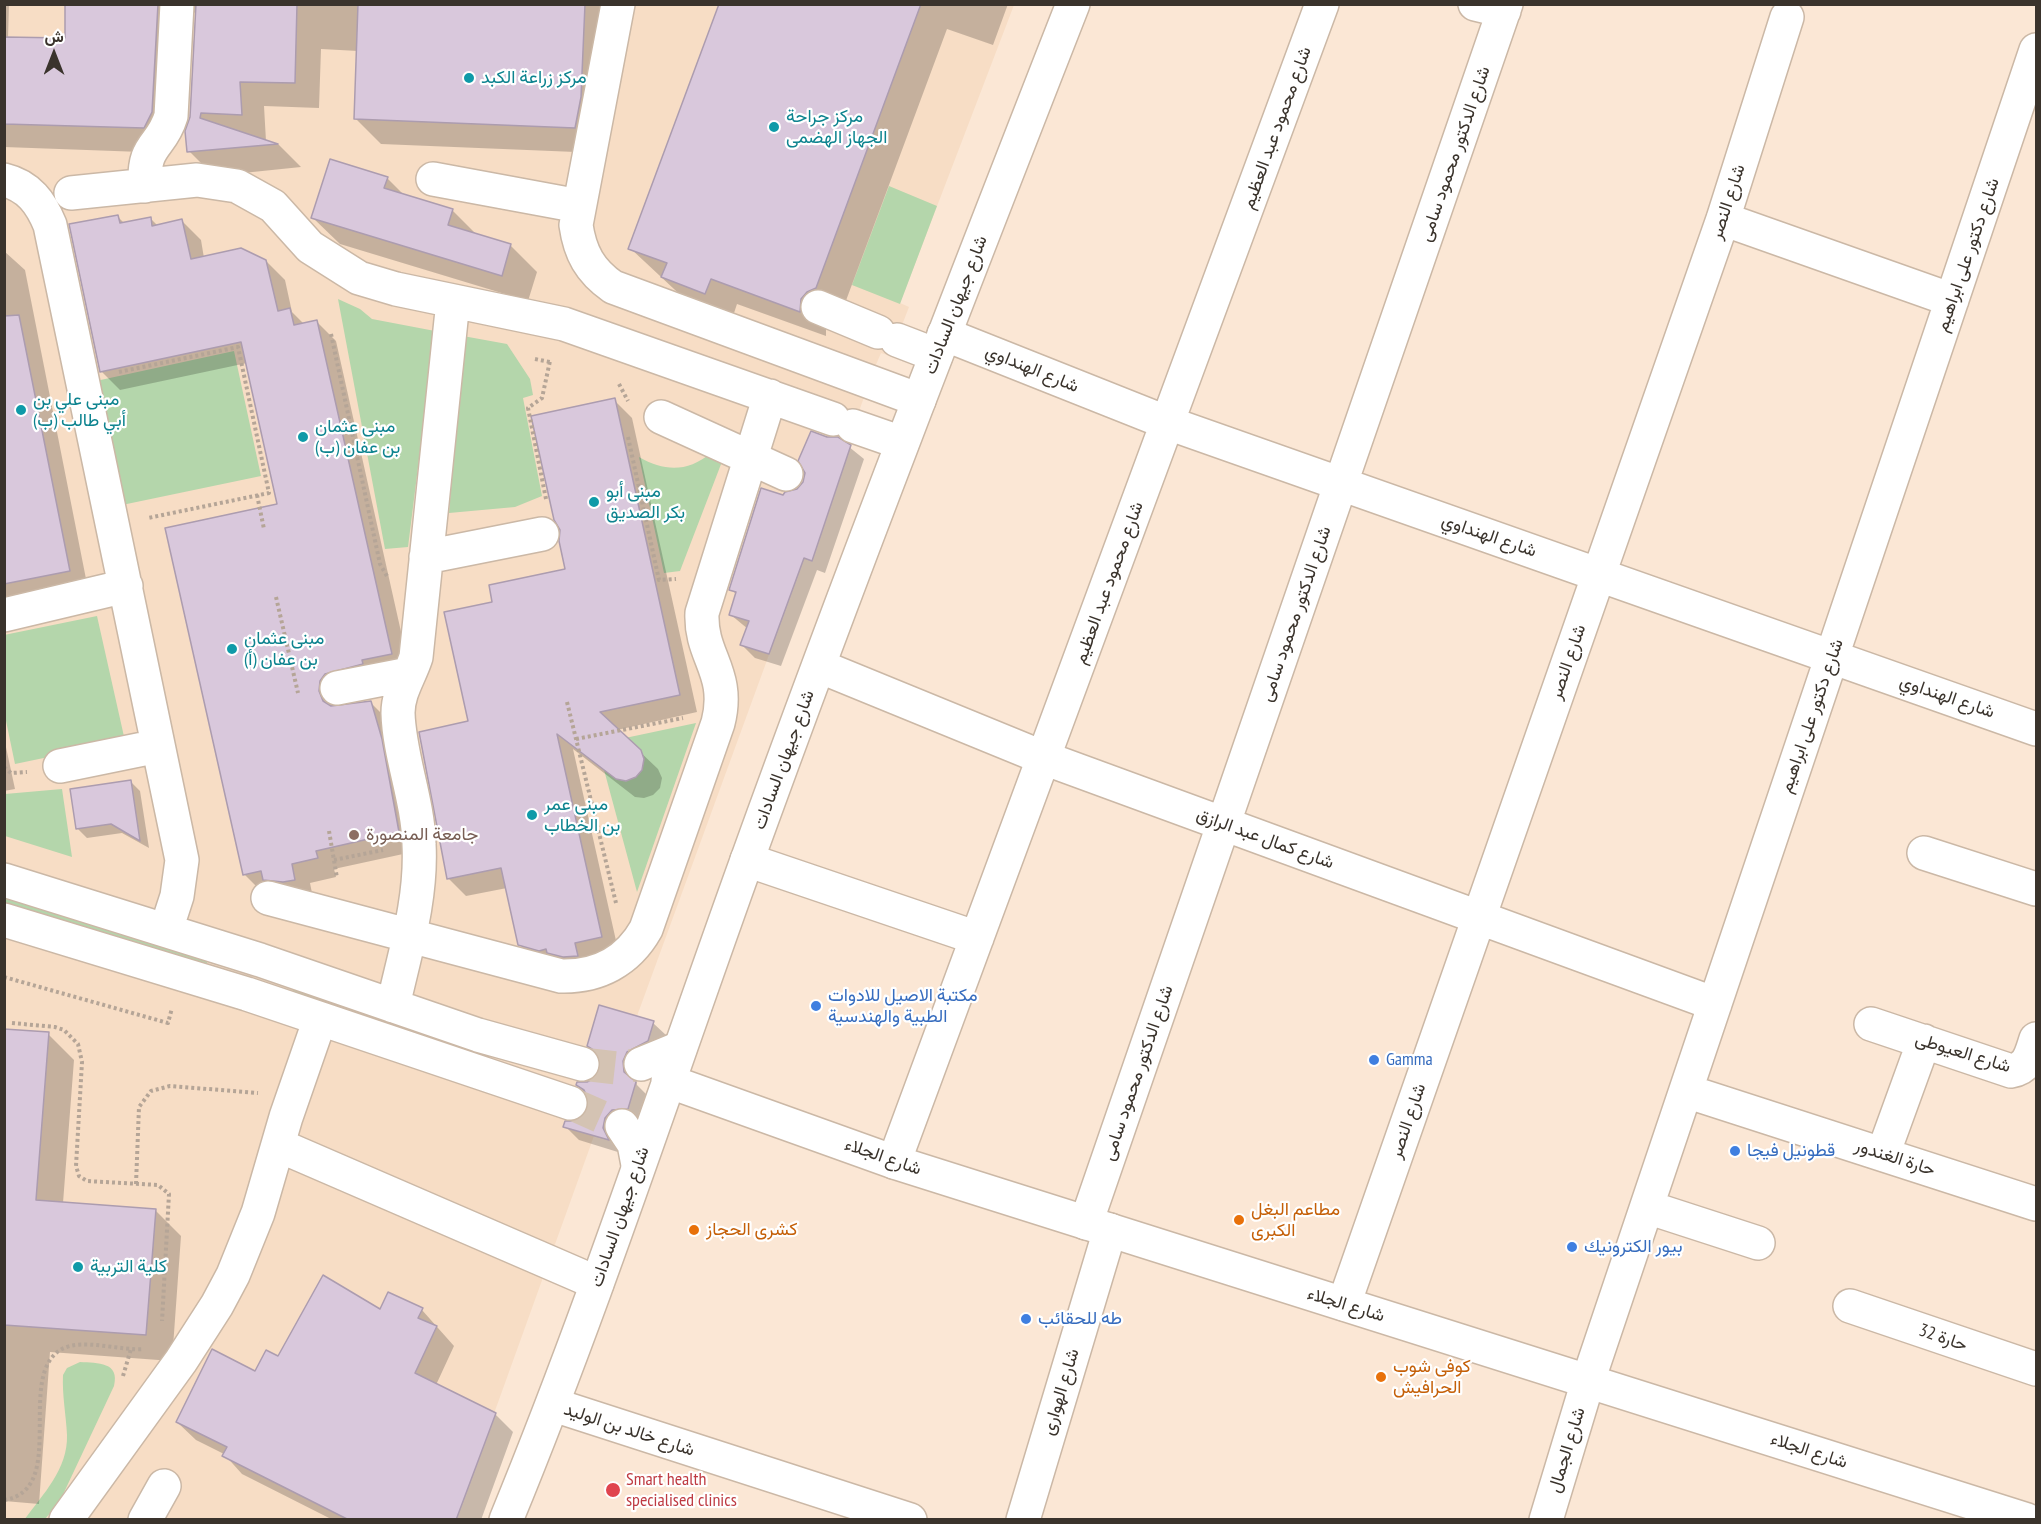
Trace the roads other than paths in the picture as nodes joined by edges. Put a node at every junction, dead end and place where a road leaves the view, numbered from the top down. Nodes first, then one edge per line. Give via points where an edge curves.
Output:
1 (177, 4) edge
2 (618, 4) edge
3 (1073, 4) edge
4 (1323, 4) edge
5 (1495, 7) edge
6 (1787, 17) dead end
7 (2037, 50) edge
8 (433, 179) dead end
9 (4, 180) edge
10 (145, 186) junction
11 (71, 193) dead end
12 (579, 206) junction
13 (1723, 219) junction
14 (1952, 300) junction
15 (453, 301) junction
16 (818, 307) dead end
17 (940, 345) junction
18 (770, 396) junction
19 (919, 400) junction
20 (649, 419) road end
21 (1168, 423) junction
22 (902, 443) junction
23 (750, 458) junction
24 (786, 474) dead end
25 (1341, 484) junction
26 (542, 534) road end
27 (425, 573) junction
28 (1599, 574) junction
29 (126, 586) junction
30 (4, 615) edge
31 (1832, 657) junction
32 (819, 666) junction
33 (410, 674) junction
34 (338, 688) road end
35 (2037, 729) edge
36 (158, 746) junction
37 (1044, 758) junction
38 (60, 766) dead end
39 (1224, 824) junction
40 (1924, 853) dead end
41 (747, 860) junction
42 (4, 880) edge
43 (2037, 889) edge
44 (268, 898) dead end
45 (1479, 918) junction
46 (4, 920) edge
47 (166, 930) junction
48 (410, 936) junction
49 (977, 938) junction
50 (260, 960) junction
51 (247, 994) junction
52 (1715, 1005) junction
53 (393, 1006) junction
54 (320, 1019) junction
55 (1871, 1024) dead end
56 (478, 1035) junction
57 (2037, 1039) edge
58 (1924, 1041) junction
59 (680, 1048) junction
60 (582, 1064) tunnel mouth
61 (641, 1064) tunnel mouth
62 (468, 1069) junction
63 (668, 1081) junction
64 (1686, 1091) junction
65 (570, 1103) tunnel mouth
66 (622, 1126) tunnel mouth
67 (278, 1145) junction
68 (1883, 1154) junction
69 (894, 1162) junction
70 (638, 1165) junction
71 (2037, 1204) edge
72 (1647, 1207) junction
73 (1098, 1227) junction
74 (1758, 1243) dead end
75 (597, 1283) junction
76 (1344, 1304) junction
77 (1850, 1306) dead end
78 (2037, 1369) edge
79 (1588, 1381) junction
80 (554, 1406) junction
81 (164, 1486) dead end
82 (66, 1520) edge
83 (145, 1520) edge
84 (507, 1520) edge
85 (910, 1520) edge
86 (1023, 1520) edge
87 (1546, 1520) edge
88 (2027, 1520) edge

1 - 10 street via 171,116 147,156
2 - 12 street
3 - 17 street, شارع جيهان السادات
4 - 21 street, شارع محمود عبد العظيم
5 - 25 street, شارع الدكتور محمود سامى
6 - 13 street, شارع النصر
7 - 14 street, شارع دكتور على ابراهيم
8 - 12 street
9 - 29 street via 27,190 42,205 50,225
10 - 11 street
10 - 15 street via 197,180 237,186 273,206 310,247 342,269 377,284
12 - 19 street via 576,225 586,261 614,287
13 - 14 street
13 - 28 street, شارع النصر
14 - 31 street, شارع دكتور على ابراهيم
15 - 18 street via 582,330
15 - 27 street
16 - 17 street, شارع الهنداوي via 887,336
17 - 19 street, شارع جيهان السادات
17 - 21 street, شارع الهنداوي
18 - 22 street
18 - 23 street
19 - 22 street, شارع جيهان السادات
20 - 23 street
21 - 25 street, شارع الهنداوي
21 - 37 street, شارع محمود عبد العظيم
22 - 32 street, شارع جيهان السادات
23 - 24 street
23 - 48 street via 702,623 721,683 722,710 646,928 628,954 590,974 561,975
25 - 28 street, شارع الهنداوي
25 - 39 street, شارع الدكتور محمود سامى
26 - 27 street
27 - 33 street via 416,657
28 - 31 street, شارع الهنداوي
28 - 45 street, شارع النصر
29 - 30 street
29 - 36 street
31 - 35 street, شارع الهنداوي
31 - 52 street, شارع دكتور على ابراهيم
32 - 37 street, شارع كمال عبد الرازق
32 - 41 street, شارع جيهان السادات
33 - 34 street
33 - 48 street via 398,713 419,844 417,899
36 - 38 street
36 - 47 street via 182,860 177,896
37 - 39 street, شارع كمال عبد الرازق
37 - 49 street, شارع محمود عبد العظيم
39 - 45 street, شارع كمال عبد الرازق
39 - 73 street, شارع الدكتور محمود سامى
40 - 43 street
41 - 49 street
41 - 59 street, شارع جيهان السادات
42 - 47 street
44 - 48 street
45 - 52 street, شارع كمال عبد الرازق
45 - 76 street, شارع النصر
46 - 51 street
47 - 50 street
48 - 53 street
49 - 69 street, شارع محمود عبد العظيم
50 - 51 street
50 - 53 street
51 - 54 street
52 - 64 street, شارع دكتور على ابراهيم
53 - 56 street
54 - 62 street
54 - 67 street
55 - 58 street, شارع العيوطى
56 - 60 street
56 - 62 street
57 - 58 street, شارع العيوطى via 2028,1063 2021,1070 2011,1071
58 - 68 street
59 - 61 street
59 - 63 street, شارع جيهان السادات
62 - 65 street
63 - 69 street, شارع الجلاء
63 - 70 street, شارع جيهان السادات
64 - 68 street, حارة الغندور
64 - 72 street, شارع دكتور على ابراهيم
66 - 70 street via 634,1144
67 - 75 street
67 - 82 street via 247,1245 217,1305
68 - 71 street, حارة الغندور
69 - 73 street, شارع الجلاء
70 - 75 street, شارع جيهان السادات
72 - 74 street
72 - 79 street, شارع دكتور على ابراهيم
73 - 76 street, شارع الجلاء
73 - 86 street, شارع الهوارى
75 - 80 street, شارع جيهان السادات
76 - 79 street, شارع الجلاء
77 - 78 street, حارة 32
79 - 87 street, شارع الجمال
79 - 88 street, شارع الجلاء
80 - 84 street, شارع جيهان السادات
80 - 85 street, شارع خالد بن الوليد
81 - 83 street

